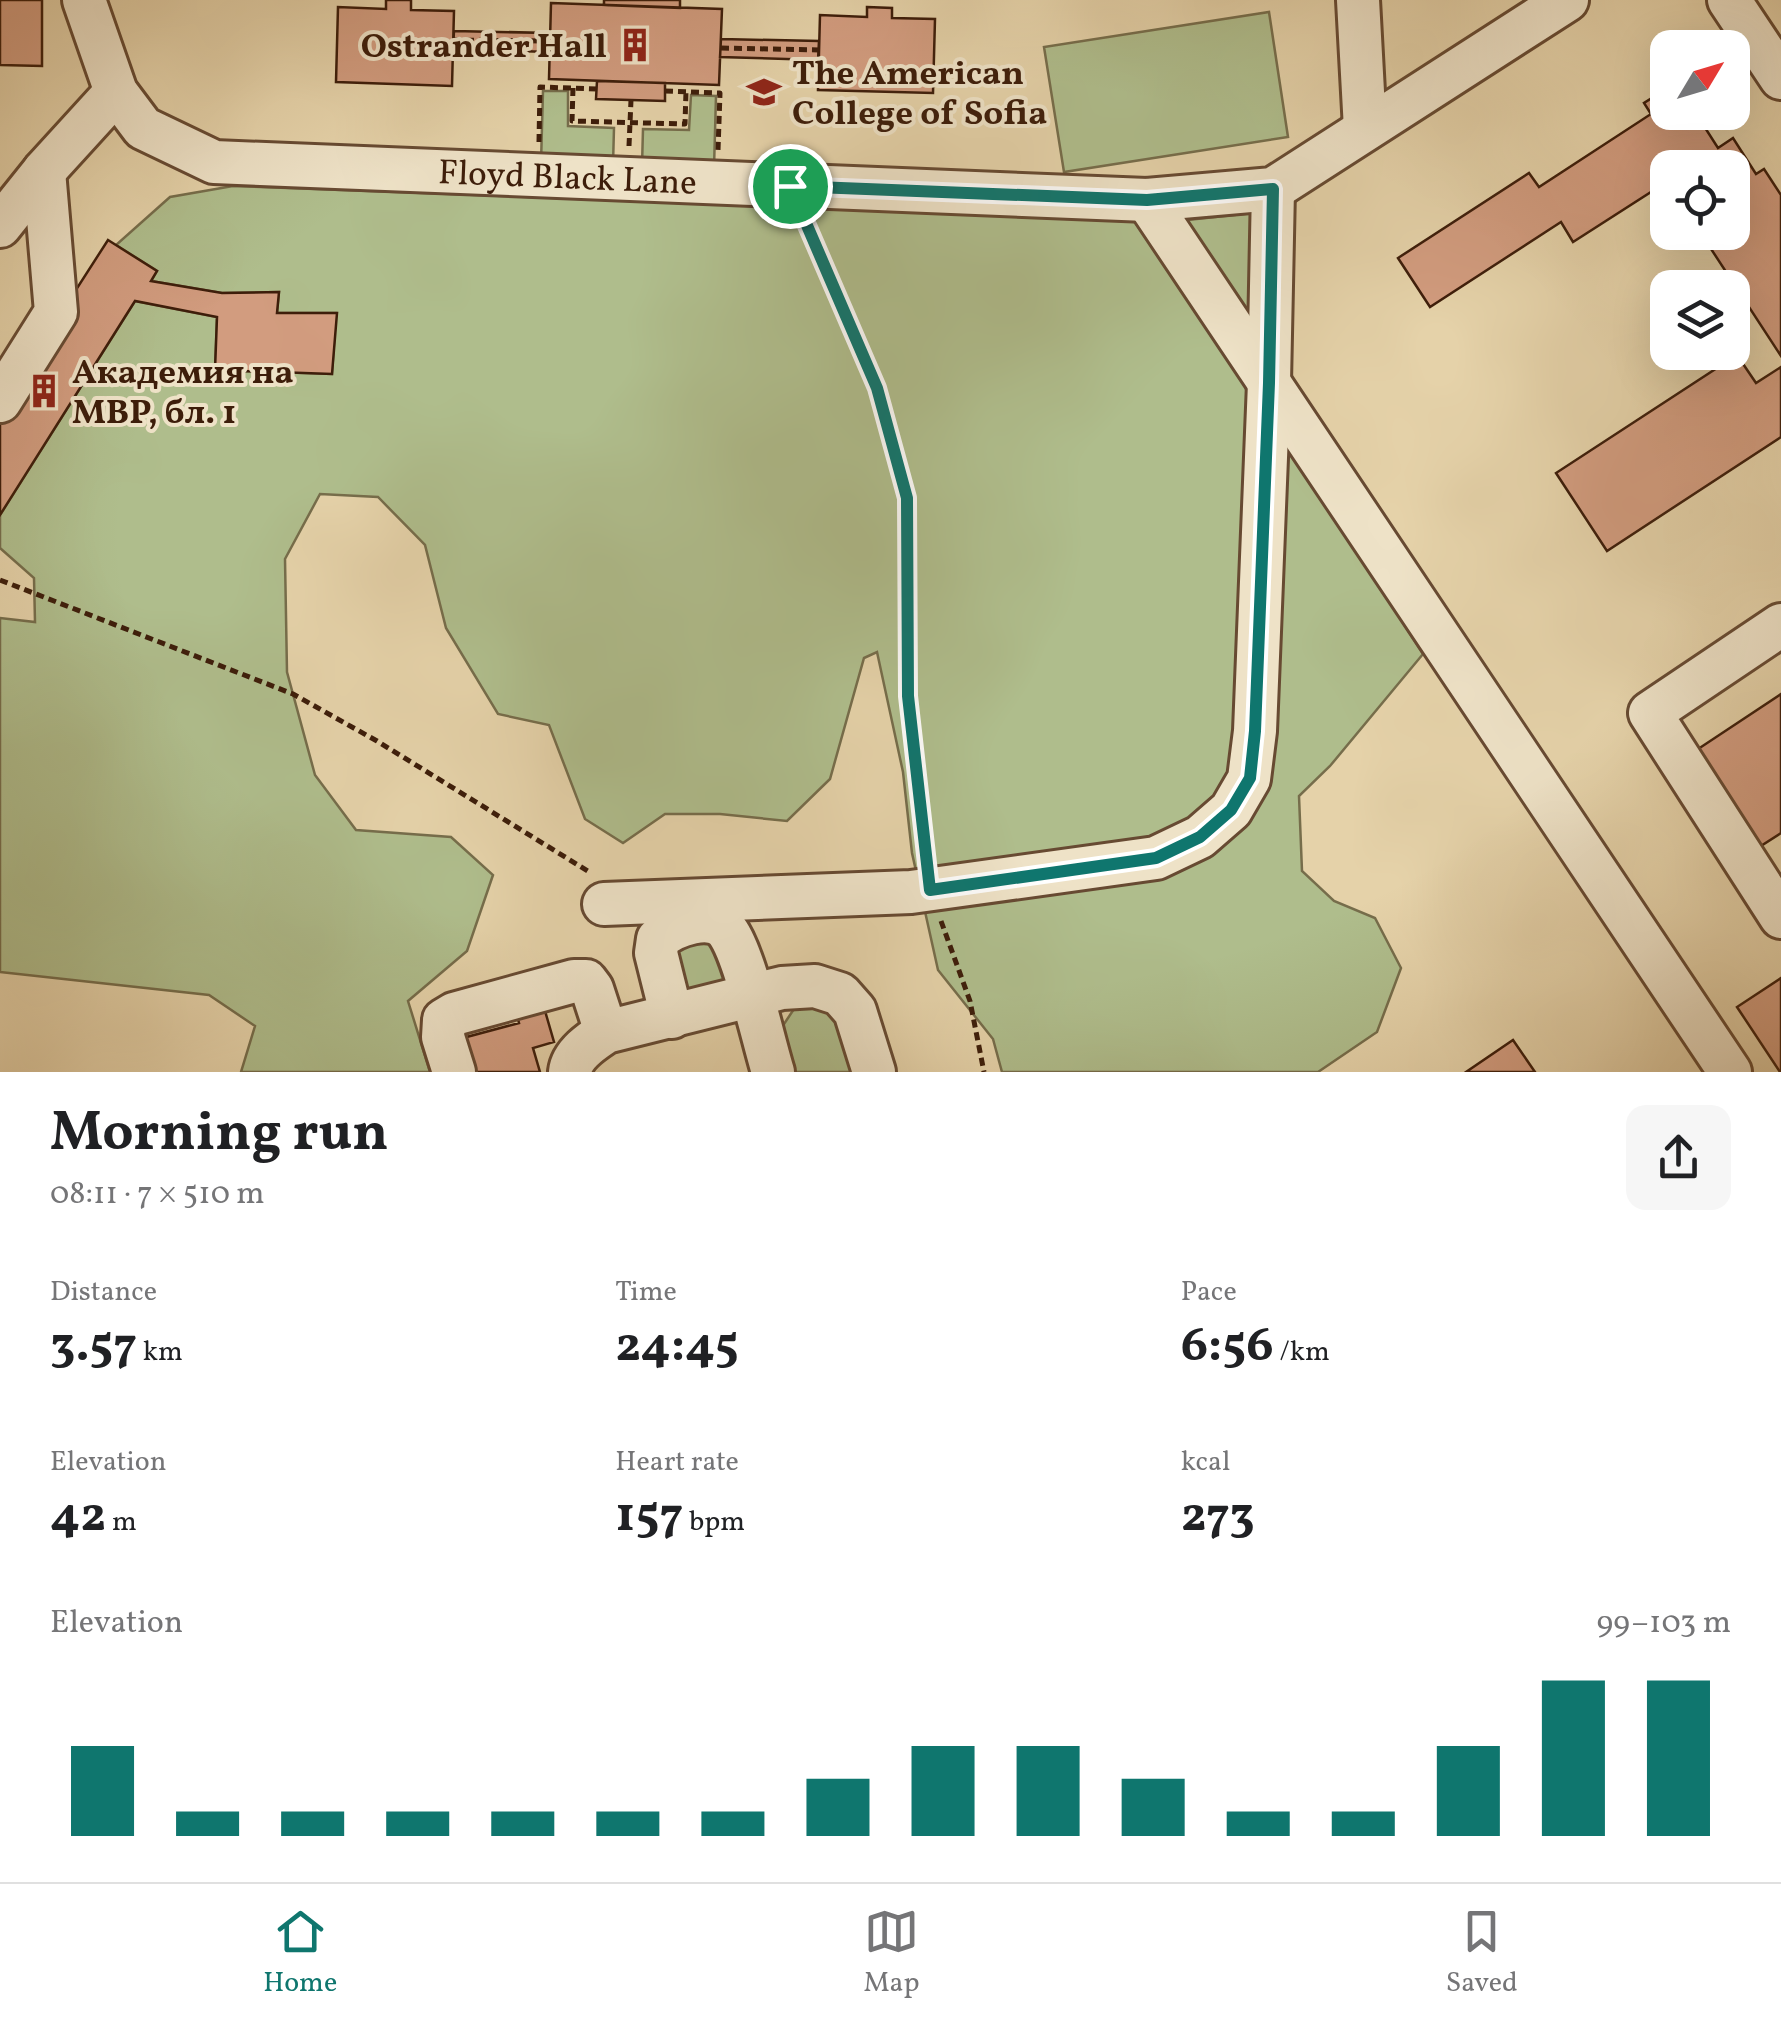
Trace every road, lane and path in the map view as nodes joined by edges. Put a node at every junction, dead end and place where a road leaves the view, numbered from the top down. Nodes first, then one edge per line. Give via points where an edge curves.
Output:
1 (84, 0) edge
2 (1358, 0) edge
3 (1568, 0) edge
4 (1729, 0) edge
5 (454, 40) dead end
6 (550, 42) dead end
7 (720, 48) dead end
8 (819, 50) dead end
9 (1781, 78) edge
10 (573, 88) junction
11 (597, 88) dead end
12 (666, 91) dead end
13 (116, 92) junction
14 (686, 92) junction
15 (631, 100) dead end
16 (630, 116) dead end
17 (1366, 129) junction
18 (44, 170) junction
19 (538, 175) junction
20 (716, 182) junction
21 (790, 186) junction
22 (1273, 189) junction
23 (1147, 200) junction
24 (0, 226) edge
25 (1269, 383) junction
26 (0, 401) edge
27 (0, 580) edge
28 (1781, 625) edge
29 (930, 890) junction
30 (622, 903) joint
31 (1781, 917) edge
32 (751, 997) junction
33 (672, 1017) junction
34 (606, 1032) junction
35 (454, 1072) edge
36 (570, 1072) edge
37 (773, 1072) edge
38 (874, 1072) edge
39 (984, 1072) edge
40 (1730, 1072) edge

1 - 13 street, Floyd Black Lane
2 - 17 street
3 - 17 street, Floyd Black Lane
4 - 9 street
5 - 6 path
7 - 8 path
10 - 11 path
10 - 14 path via 572,121 684,124
10 - 19 path via 540,87
12 - 14 path
13 - 18 street
13 - 19 street, Floyd Black Lane via 143,128 214,162
14 - 20 path via 720,93
15 - 16 path
17 - 22 street, Floyd Black Lane
18 - 24 street
18 - 26 street via 56,312
19 - 20 street, Floyd Black Lane
20 - 21 street, Floyd Black Lane
21 - 23 street, Floyd Black Lane
21 - 29 path via 877,388 907,498 908,696
22 - 23 street, Floyd Black Lane
22 - 25 street
23 - 25 street
25 - 29 street via 1255,731 1250,778 1231,810 1200,837 1156,858
25 - 40 street
27 - 30 path via 293,694 377,741
28 - 31 street via 1650,713
29 - 30 street
29 - 39 path via 970,1001
32 - 33 street
32 - 33 street via 726,930 711,921 671,928 656,953
32 - 37 street
32 - 38 street via 815,986 840,994 854,1011
33 - 34 street
34 - 35 street via 592,989 574,980 444,1020
34 - 36 street via 587,1045

